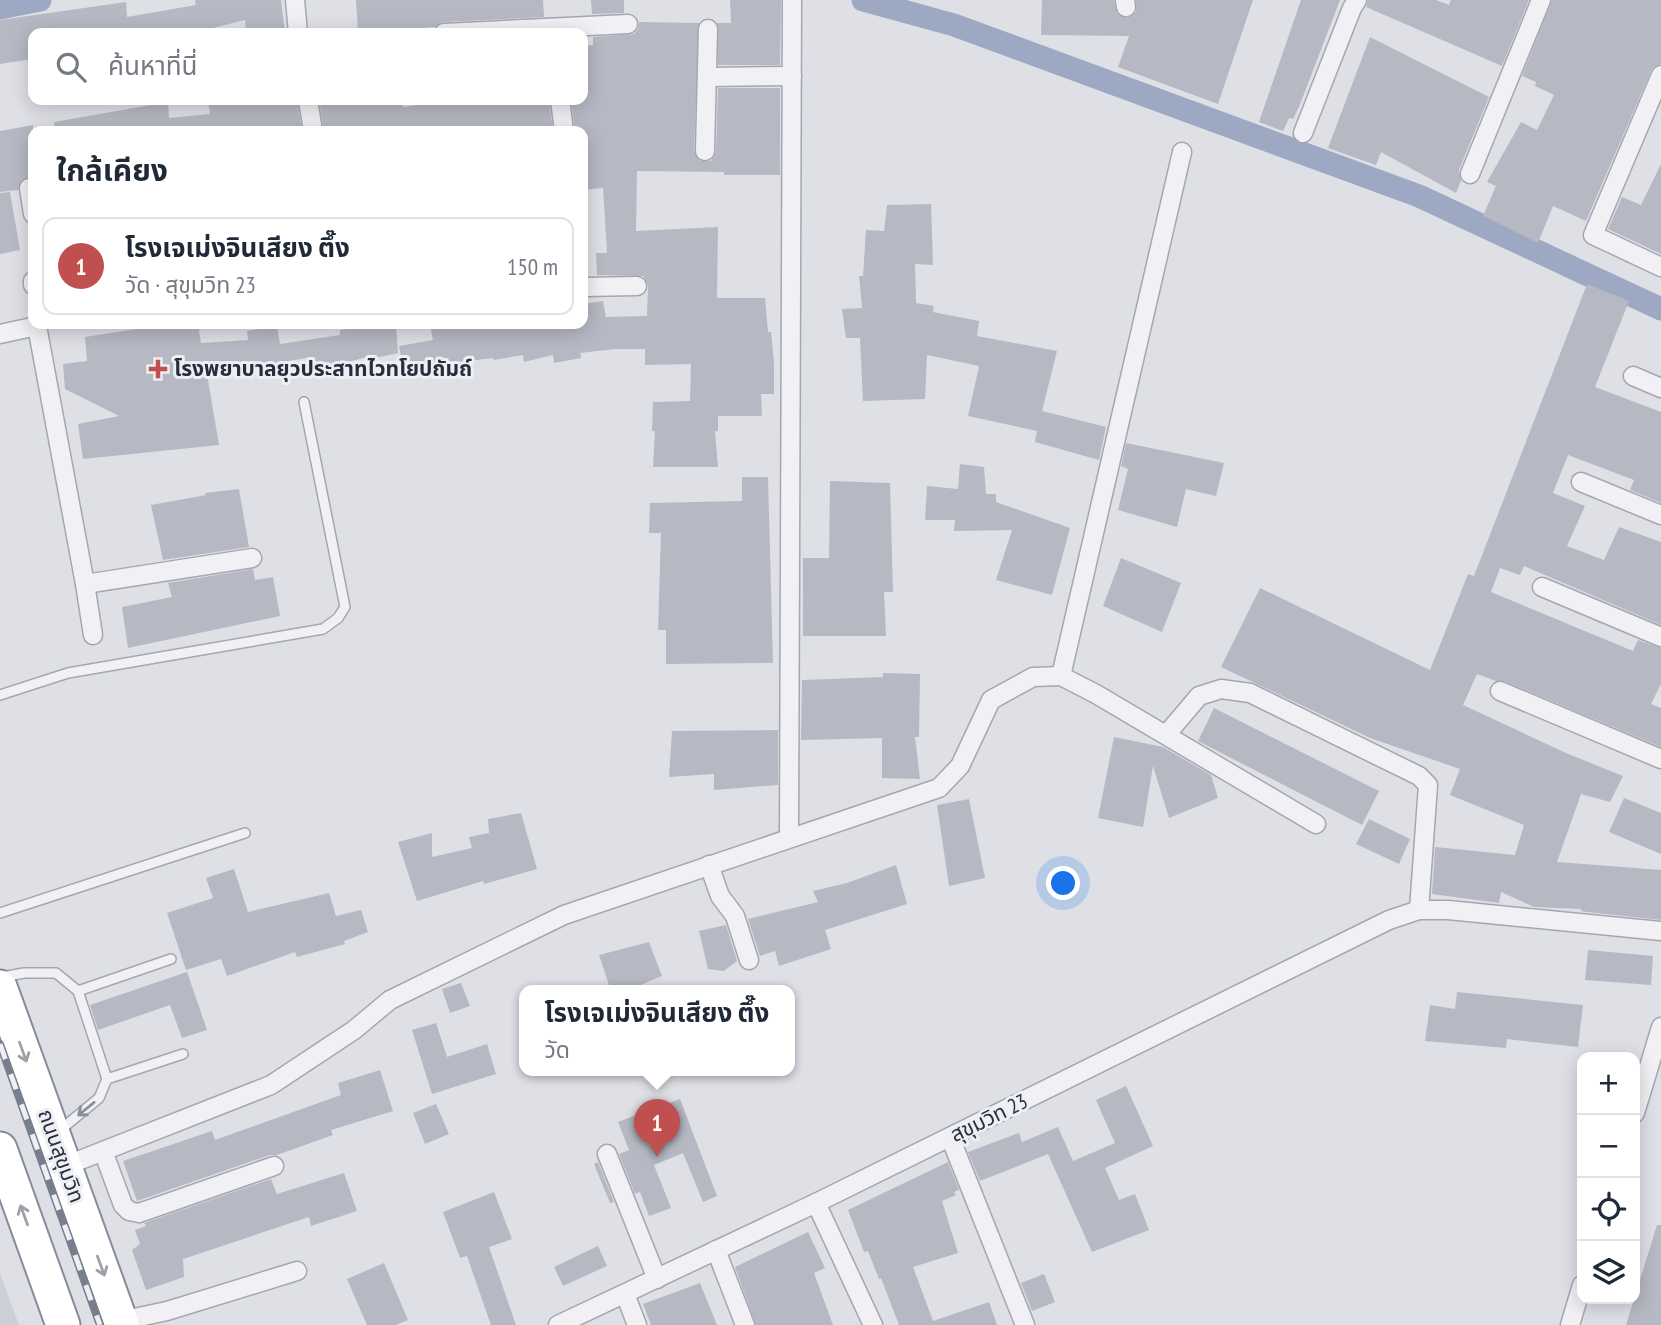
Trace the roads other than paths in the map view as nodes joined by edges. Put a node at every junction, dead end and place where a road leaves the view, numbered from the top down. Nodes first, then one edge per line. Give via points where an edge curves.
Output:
1 (295, 0) edge
2 (792, 0) edge
3 (1357, 0) edge
4 (1541, 0) edge
5 (628, 24) dead end
6 (298, 28) edge
7 (583, 28) edge
8 (708, 29) dead end
9 (1661, 75) edge
10 (792, 76) junction
11 (706, 78) junction
12 (309, 105) edge
13 (561, 105) edge
14 (312, 126) edge
15 (563, 126) edge
16 (1303, 133) dead end
17 (705, 151) dead end
18 (1182, 152) dead end
19 (1470, 174) dead end
20 (1661, 267) edge
21 (638, 286) dead end
22 (588, 287) edge
23 (28, 327) edge
24 (38, 329) edge
25 (0, 334) edge
26 (1633, 376) dead end
27 (1661, 388) edge
28 (304, 402) dead end
29 (1581, 482) dead end
30 (1661, 515) edge
31 (252, 558) dead end
32 (85, 584) junction
33 (1542, 587) dead end
34 (93, 635) dead end
35 (1661, 637) edge
36 (1061, 676) junction
37 (1500, 691) dead end
38 (0, 695) edge
39 (1166, 736) junction
40 (1661, 759) edge
41 (1317, 824) dead end
42 (245, 833) dead end
43 (789, 837) junction
44 (709, 865) junction
45 (1419, 910) junction
46 (0, 913) edge
47 (1661, 930) edge
48 (171, 959) dead end
49 (749, 960) dead end
50 (0, 977) edge
51 (0, 987) edge
52 (78, 990) junction
53 (1661, 1027) edge
54 (183, 1054) dead end
55 (107, 1079) junction
56 (1640, 1096) edge
57 (54, 1135) junction
58 (950, 1137) junction
59 (0, 1149) edge
60 (103, 1151) junction
61 (607, 1154) dead end
62 (65, 1167) junction
63 (274, 1167) dead end
64 (816, 1203) junction
65 (716, 1250) junction
66 (296, 1271) dead end
67 (657, 1279) junction
68 (625, 1294) junction
69 (1577, 1302) edge
70 (121, 1323) edge
71 (64, 1325) edge
72 (558, 1325) edge
73 (637, 1325) edge
74 (745, 1325) edge
75 (873, 1325) edge
76 (1025, 1325) edge
77 (1570, 1325) edge

1 - 6 street
2 - 10 street
3 - 16 street
4 - 19 street
5 - 7 street
8 - 11 street
9 - 20 street via 1593,235
10 - 11 street
10 - 43 street
11 - 17 street
12 - 14 street
13 - 15 street
18 - 36 street
21 - 22 street
23 - 25 street
24 - 32 street
26 - 27 street
28 - 38 lane via 345,607 338,618 323,629 68,673
29 - 30 street
31 - 32 street
32 - 34 street
33 - 35 street
36 - 39 street
36 - 43 street via 1033,677 991,700 960,766 939,788
37 - 40 street
39 - 41 street
39 - 45 street via 1199,696 1221,688 1250,693 1419,776 1428,785
42 - 46 lane
43 - 44 street
44 - 49 street via 720,896 735,916
44 - 60 street via 564,915 390,1000 271,1085
45 - 47 street
45 - 58 street, สุขุมวิท 23 via 1374,927
48 - 52 lane
50 - 52 lane via 57,973
51 -> 57 highway, ถนนสุขุมวิท
52 - 55 lane
53 - 56 street
54 - 55 lane
55 -> 57 lane via 99,1098
57 - 62 highway, ถนนสุขุมวิท
58 - 64 street, สุขุมวิท 23
58 - 76 street
71 -> 59 highway
60 - 62 street
60 - 63 street via 123,1205 139,1213
61 - 67 street
62 -> 70 highway, ถนนสุขุมวิท
64 - 65 street, สุขุมวิท 23
64 - 75 street
65 - 67 street, สุขุมวิท 23
65 - 74 street
66 - 70 street
67 - 68 street, สุขุมวิท 23
68 - 72 street, สุขุมวิท 23
68 - 73 street
69 - 77 street

